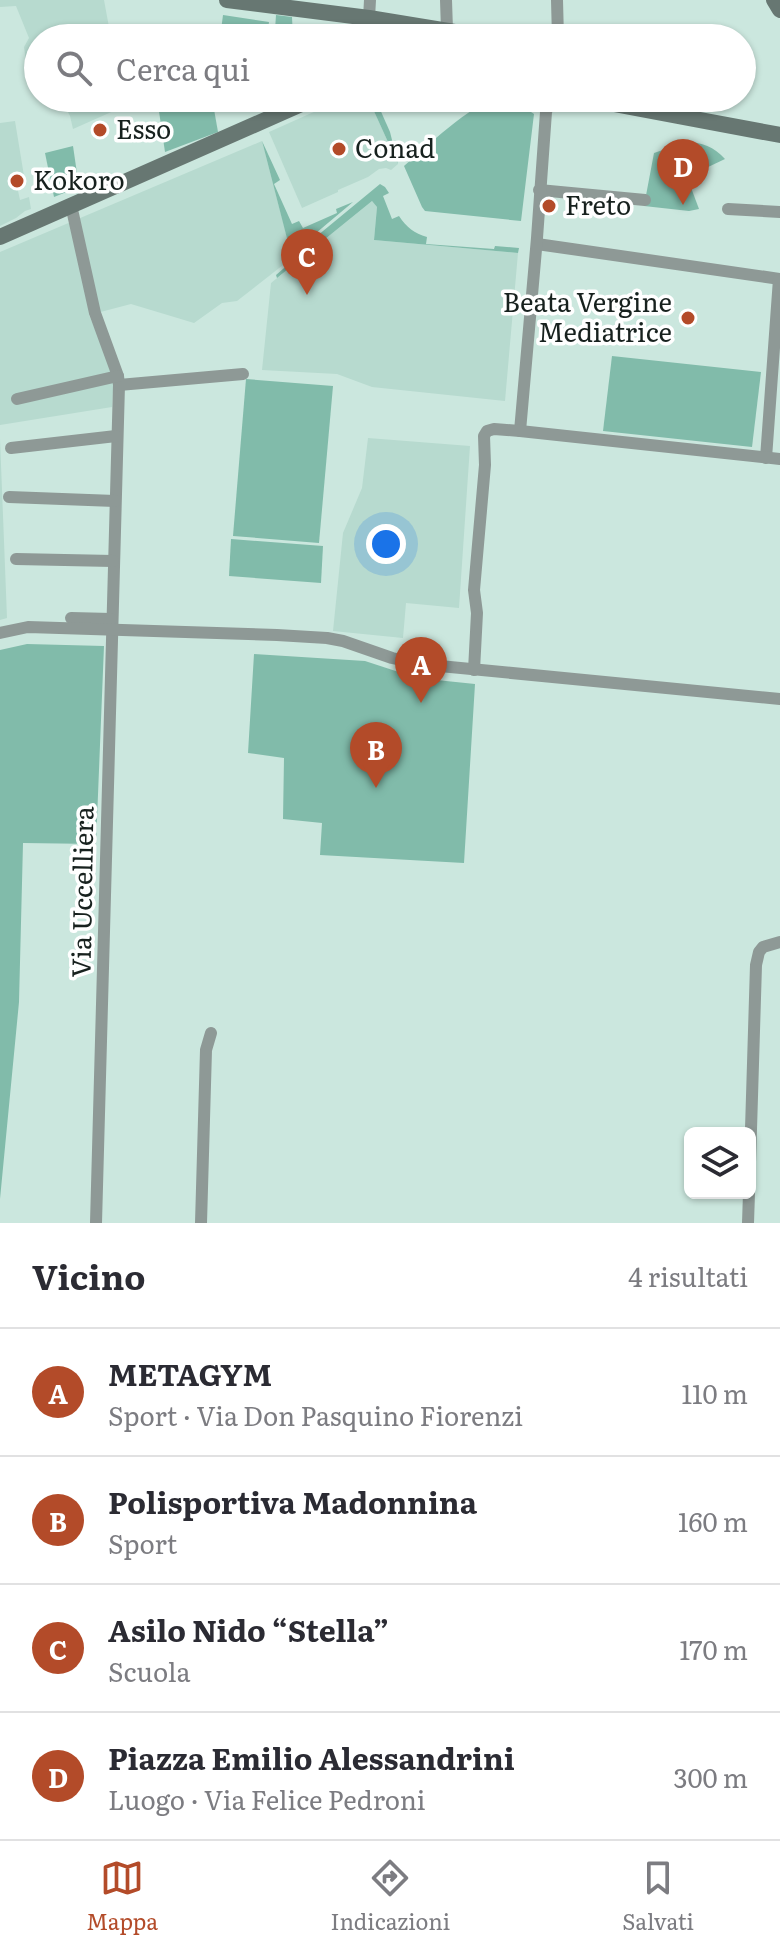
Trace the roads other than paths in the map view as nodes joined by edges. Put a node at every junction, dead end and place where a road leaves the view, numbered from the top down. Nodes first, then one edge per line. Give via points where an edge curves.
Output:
1 (227, 0) edge
2 (370, 0) edge
3 (446, 0) edge
4 (557, 0) edge
5 (774, 0) edge
6 (780, 10) edge
7 (369, 18) junction
8 (408, 24) edge
9 (447, 24) edge
10 (558, 24) edge
11 (283, 112) edge
12 (546, 112) edge
13 (657, 112) edge
14 (780, 135) edge
15 (539, 190) junction
16 (645, 200) dead end
17 (71, 205) junction
18 (728, 209) dead end
19 (780, 212) edge
20 (0, 237) edge
21 (537, 244) junction
22 (779, 279) edge
23 (243, 374) dead end
24 (118, 380) junction
25 (17, 399) dead end
26 (520, 431) junction
27 (116, 436) junction
28 (11, 448) dead end
29 (773, 458) edge
30 (9, 497) dead end
31 (115, 501) junction
32 (16, 559) dead end
33 (113, 561) junction
34 (71, 618) dead end
35 (111, 624) junction
36 (0, 633) edge
37 (474, 670) junction
38 (780, 699) edge
39 (780, 942) edge
40 (211, 1033) dead end
41 (751, 1127) edge
42 (749, 1199) edge
43 (96, 1223) edge
44 (201, 1223) edge
45 (748, 1223) edge

1 - 7 main road
2 - 7 street
3 - 9 street
4 - 10 street
5 - 6 main road
7 - 8 main road
11 - 17 main road
12 - 15 street
13 - 14 main road
15 - 16 street
15 - 21 street
17 - 20 main road
17 - 24 street, Via Uccelliera via 95,313
18 - 19 street
21 - 22 street
21 - 26 street
22 - 29 street
23 - 24 street
24 - 25 street
24 - 27 street, Via Uccelliera
26 - 29 street
26 - 37 street via 494,429 484,436
27 - 28 street
27 - 31 street, Via Uccelliera
30 - 31 street
31 - 33 street, Via Uccelliera
32 - 33 street
33 - 35 street, Via Uccelliera
34 - 35 street
35 - 36 street
35 - 37 street via 327,638 419,664
35 - 43 street, Via Uccelliera
37 - 38 street
39 - 41 street via 763,947 756,965
40 - 44 street via 206,1050
42 - 45 street

